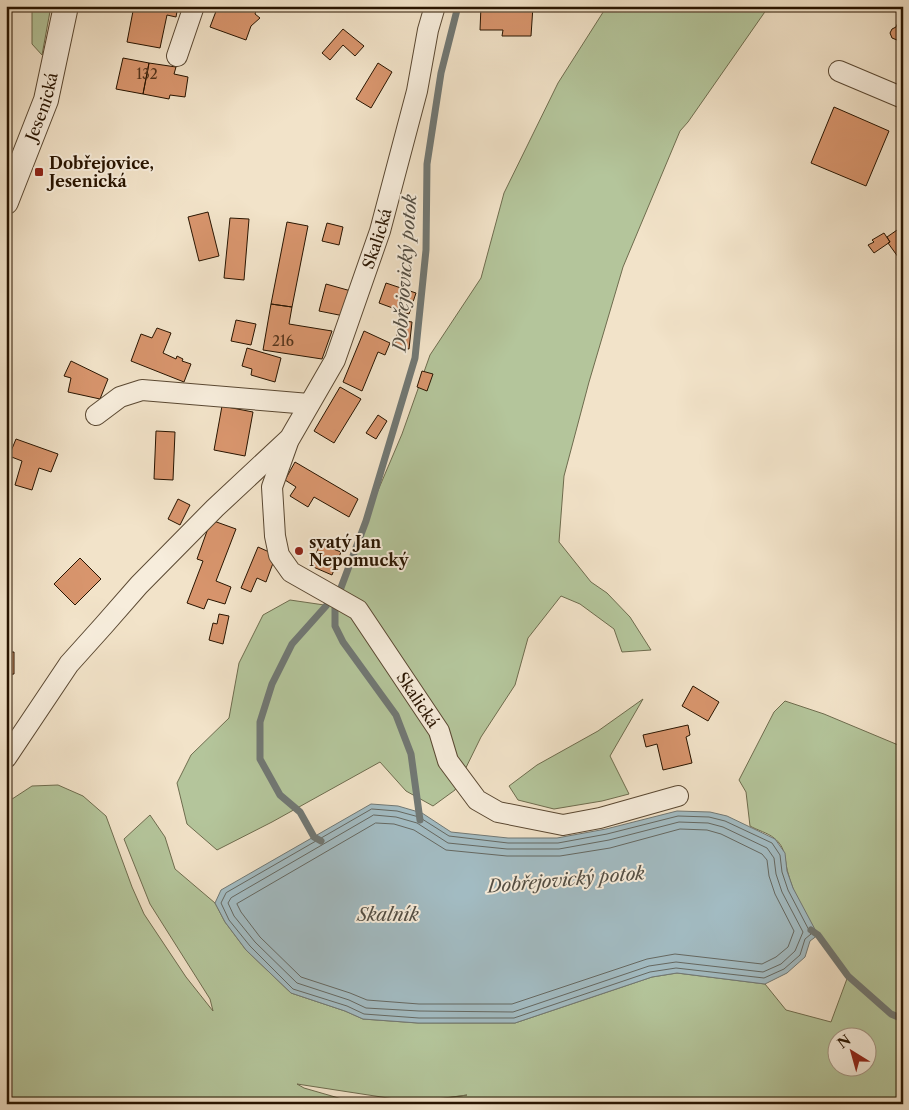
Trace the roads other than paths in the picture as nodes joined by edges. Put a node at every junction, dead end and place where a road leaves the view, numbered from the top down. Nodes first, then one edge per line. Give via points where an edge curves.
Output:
1 (66, 6) edge
2 (194, 6) edge
3 (435, 6) edge
4 (177, 56) dead end
5 (839, 71) dead end
6 (903, 98) edge
7 (6, 202) edge
8 (309, 404) junction
9 (96, 414) dead end
10 (290, 438) junction
11 (6, 758) edge
12 (678, 796) dead end

1 - 7 street, Jesenická via 46,100
2 - 4 street
3 - 8 street, Skalická via 417,91 380,231 335,360
5 - 6 street
8 - 9 street via 142,390 120,397
8 - 10 street, Skalická
10 - 11 street, Skalická via 215,508 69,664
10 - 12 street, Skalická via 272,487 279,555 291,572 358,610 438,731 448,761 476,800 498,812 563,825

